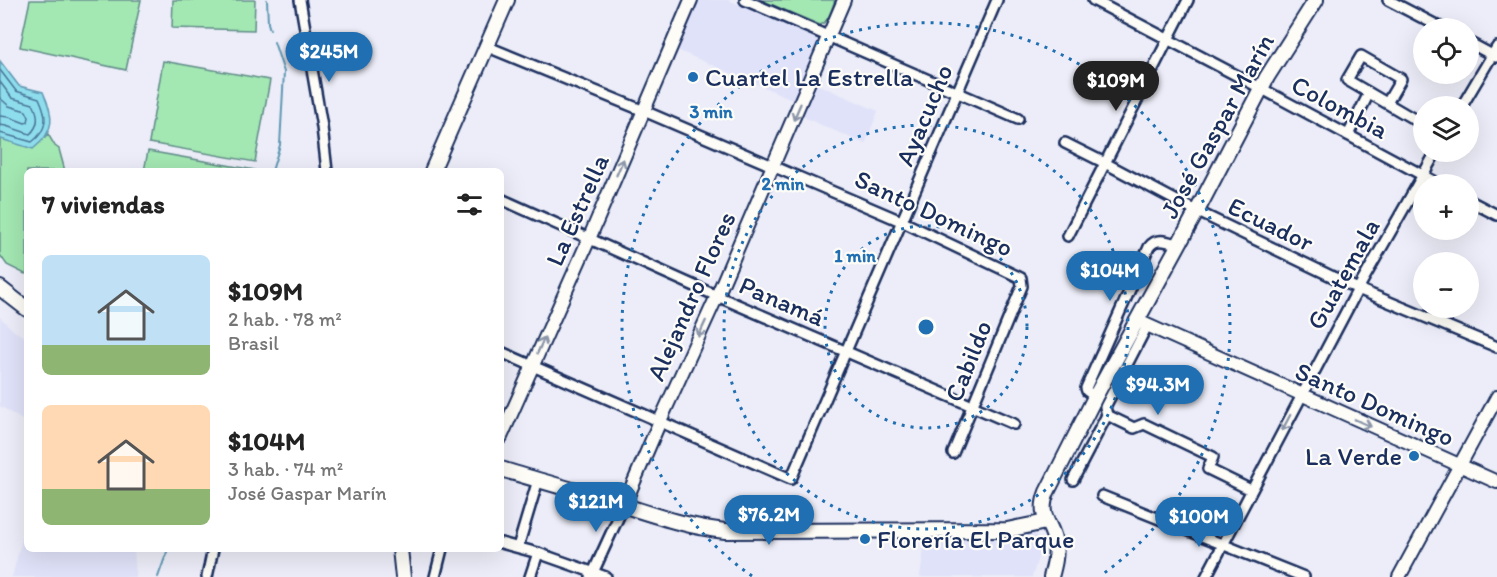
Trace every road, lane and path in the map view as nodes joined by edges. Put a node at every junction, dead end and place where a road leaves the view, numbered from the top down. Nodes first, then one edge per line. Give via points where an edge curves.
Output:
1 (300, 0) edge
2 (507, 0) edge
3 (691, 0) edge
4 (745, 0) edge
5 (844, 0) edge
6 (997, 0) edge
7 (1093, 0) edge
8 (1188, 0) edge
9 (1316, 0) edge
10 (1388, 0) edge
11 (1109, 4) edge
12 (1423, 18) edge
13 (828, 37) junction
14 (1169, 39) junction
15 (1479, 46) edge
16 (488, 47) junction
17 (1495, 53) edge
18 (1261, 88) junction
19 (956, 92) junction
20 (1369, 93) junction
21 (1468, 96) edge
22 (1387, 104) junction
23 (644, 111) junction
24 (1018, 119) dead end
25 (1413, 119) edge
26 (1348, 135) junction
27 (1065, 143) dead end
28 (1105, 163) junction
29 (774, 166) junction
30 (327, 168) edge
31 (436, 168) edge
32 (1419, 174) edge
33 (1413, 193) edge
34 (504, 200) edge
35 (1479, 206) edge
36 (1197, 211) junction
37 (1497, 216) edge
38 (901, 221) junction
39 (1068, 236) dead end
40 (589, 239) junction
41 (1179, 245) junction
42 (1022, 286) joint
43 (0, 288) edge
44 (1358, 289) junction
45 (717, 296) junction
46 (24, 307) edge
47 (1142, 323) junction
48 (1497, 347) edge
49 (845, 351) junction
50 (504, 353) edge
51 (532, 365) junction
52 (1301, 395) junction
53 (1095, 397) junction
54 (1497, 397) edge
55 (973, 406) junction
56 (1107, 415) junction
57 (660, 422) junction
58 (1014, 423) dead end
59 (504, 430) edge
60 (953, 453) dead end
61 (1460, 466) junction
62 (504, 470) edge
63 (538, 480) junction
64 (1073, 480) dead end
65 (1497, 482) edge
66 (1251, 490) junction
67 (1102, 496) dead end
68 (624, 505) junction
69 (1046, 522) junction
70 (504, 544) edge
71 (1224, 544) junction
72 (518, 547) junction
73 (212, 552) edge
74 (400, 552) edge
75 (441, 552) edge
76 (538, 554) junction
77 (1055, 559) junction
78 (403, 574) edge
79 (592, 575) edge
80 (1293, 575) edge
81 (207, 577) edge
82 (435, 577) edge
83 (530, 577) edge
84 (606, 577) edge
85 (1043, 577) edge
86 (1051, 577) edge
87 (1206, 577) edge
88 (1304, 577) edge
89 (1399, 577) edge

1 - 30 street
2 - 16 main road
3 - 23 street, La Estrella
4 - 13 street
5 - 13 street, Alejandro Flores
6 - 19 street, Ayacucho
7 - 11 street, Colombia
8 - 14 street
9 - 18 main road, José Gaspar Marín
10 - 12 street
11 - 14 street, Colombia
13 - 19 street
13 -> 29 street, Alejandro Flores
14 - 18 street, Colombia
14 - 28 street
15 - 17 street
16 - 23 street, Santo Domingo
16 - 31 main road
17 - 21 street
18 - 26 street, Colombia
18 - 36 main road, José Gaspar Marín
19 - 24 street
19 - 38 street, Ayacucho
20 - 22 street
20 - 22 street via 1347,80 1361,56 1401,79
20 - 26 street
22 - 25 street
23 - 29 street, Santo Domingo
40 -> 23 street, La Estrella
26 - 32 street, Colombia
27 - 28 street, Ecuador
28 - 36 street, Ecuador
28 - 39 street
29 - 38 street, Santo Domingo
29 - 45 street, Alejandro Flores
33 - 44 street, Guatemala
34 - 40 street, Panamá
35 - 37 street
36 - 41 main road, José Gaspar Marín
36 - 44 street, Ecuador
38 - 42 street, Santo Domingo via 1021,278
38 - 49 street, Ayacucho
40 - 45 street, Panamá
51 -> 40 street, La Estrella
41 - 47 main road, José Gaspar Marín
41 - 53 street, José Gaspar Marín via 1160,240 1149,246 1086,388
42 - 55 street, Cabildo
43 - 46 main road
44 - 48 street, Ecuador
44 - 52 street, Guatemala
45 - 49 street, Panamá
45 -> 57 street, Alejandro Flores
47 - 52 street, Santo Domingo
47 - 53 main road, José Gaspar Marín
47 - 56 street via 1106,407
49 - 55 street, Panamá
49 - 57 street, Ayacucho via 791,479
50 - 51 street
51 - 57 street
51 - 59 street, La Estrella
52 -> 61 street, Santo Domingo
52 -> 66 street, Guatemala
53 - 69 main road, José Gaspar Marín via 1045,499
54 - 61 street
55 - 58 street, Panamá
55 - 60 street, Cabildo
56 - 64 street
56 - 66 street via 1134,428 1144,424 1213,457 1208,469
57 - 68 street, Alejandro Flores
61 - 65 street, Santo Domingo
61 - 89 street
62 - 63 main road
63 - 68 main road
63 - 72 street
66 - 71 street, Guatemala
67 - 71 street
68 - 69 main road via 676,523 725,531 1007,530
68 - 79 street, Alejandro Flores
69 - 77 main road via 1053,536
70 - 72 street
71 - 80 street
71 - 87 street, Guatemala
72 - 76 street
73 - 81 street
74 - 78 main road
75 - 82 street
76 - 79 street
76 - 83 street
77 - 85 street
77 - 86 main road
79 - 84 street
80 - 88 street

